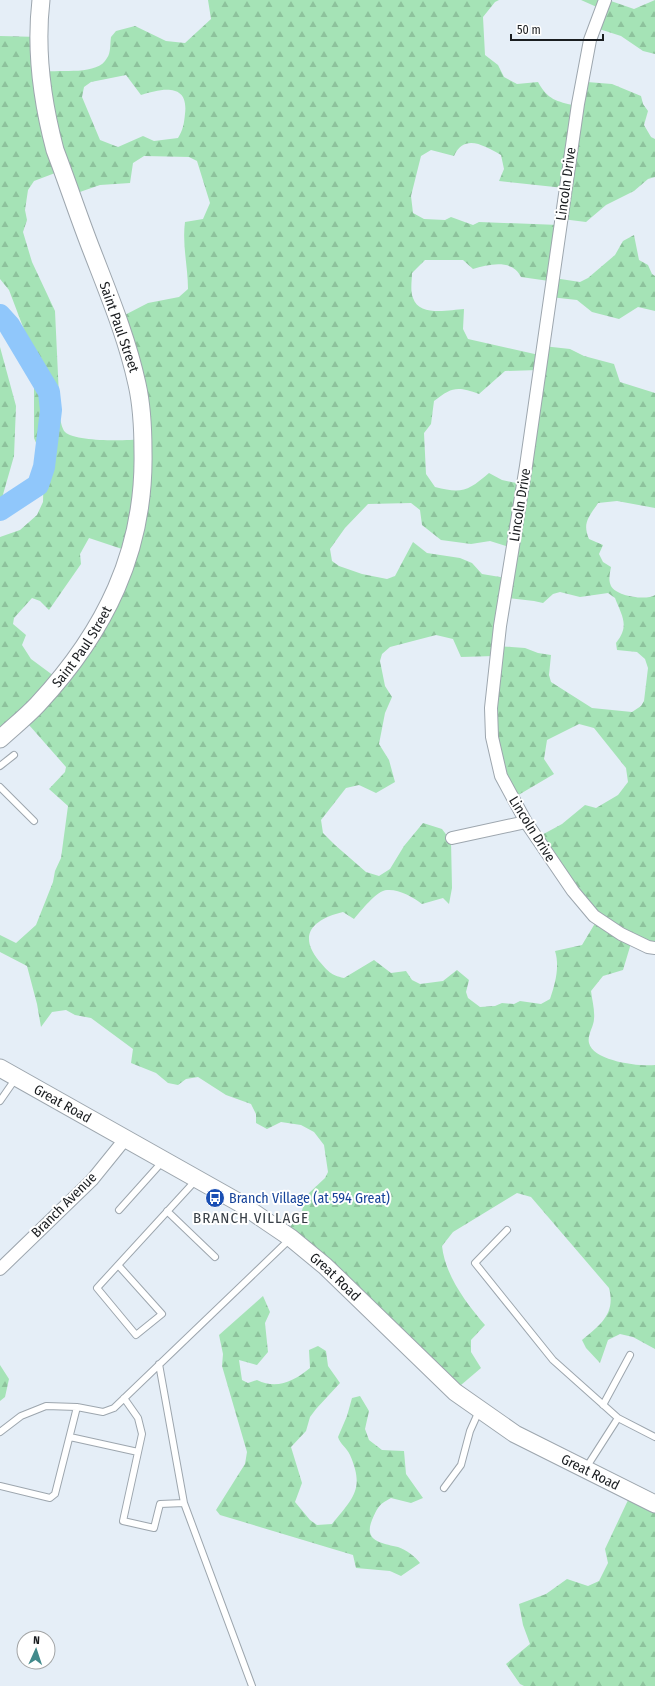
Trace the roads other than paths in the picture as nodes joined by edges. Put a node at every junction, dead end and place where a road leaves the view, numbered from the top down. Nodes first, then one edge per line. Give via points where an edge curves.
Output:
1 (41, 0) edge
2 (605, 0) edge
3 (0, 739) edge
4 (14, 755) dead end
5 (0, 766) edge
6 (0, 787) edge
7 (34, 821) dead end
8 (526, 822) junction
9 (452, 838) dead end
10 (655, 948) edge
11 (0, 1068) edge
12 (17, 1077) junction
13 (0, 1101) edge
14 (126, 1138) junction
15 (164, 1160) junction
16 (197, 1179) junction
17 (119, 1210) dead end
18 (167, 1211) junction
19 (507, 1230) dead end
20 (291, 1238) junction
21 (215, 1257) dead end
22 (118, 1265) junction
23 (0, 1269) edge
24 (630, 1355) dead end
25 (160, 1364) junction
26 (124, 1398) junction
27 (603, 1405) junction
28 (77, 1407) junction
29 (479, 1410) junction
30 (618, 1418) junction
31 (0, 1432) edge
32 (70, 1437) junction
33 (655, 1437) edge
34 (138, 1452) junction
35 (585, 1470) junction
36 (0, 1486) edge
37 (444, 1488) dead end
38 (184, 1503) junction
39 (655, 1504) edge
40 (252, 1686) edge

1 - 3 main road, Saint Paul Street via 40,54 48,121 55,150 127,342 139,392 143,426 144,478 138,523 122,578 105,613 78,654 38,704
2 - 8 street, Lincoln Drive via 590,40 578,104 526,466 500,626 491,708 492,738 500,776
4 - 5 lane
6 - 7 lane
8 - 9 street
8 - 10 street, Lincoln Drive via 554,865 594,916 621,934
11 - 12 main road, Great Road
12 - 13 lane
12 - 14 main road, Great Road
14 - 15 main road, Great Road
14 - 23 street, Branch Avenue via 92,1180
15 - 16 main road, Great Road
15 - 17 lane
16 - 18 lane
16 - 20 main road, Great Road via 238,1202
18 - 21 lane
18 - 22 lane
19 - 27 lane via 475,1262 553,1360
20 - 25 lane
20 - 29 main road, Great Road via 324,1266 455,1392
22 - 22 lane via 97,1288 136,1335 162,1314
24 - 27 lane
25 - 26 lane
25 - 38 lane
26 - 28 lane via 114,1408 103,1412
26 - 34 lane via 138,1418 142,1434
27 - 30 lane
28 - 31 lane via 46,1406 21,1416
28 - 32 lane
29 - 35 main road, Great Road via 515,1434
29 - 37 lane via 470,1431 461,1465
30 - 33 lane
30 - 35 lane
32 - 34 lane
32 - 36 lane via 54,1494 50,1498
34 - 38 lane via 123,1521 154,1528 160,1504
35 - 39 main road, Great Road
38 - 40 lane

